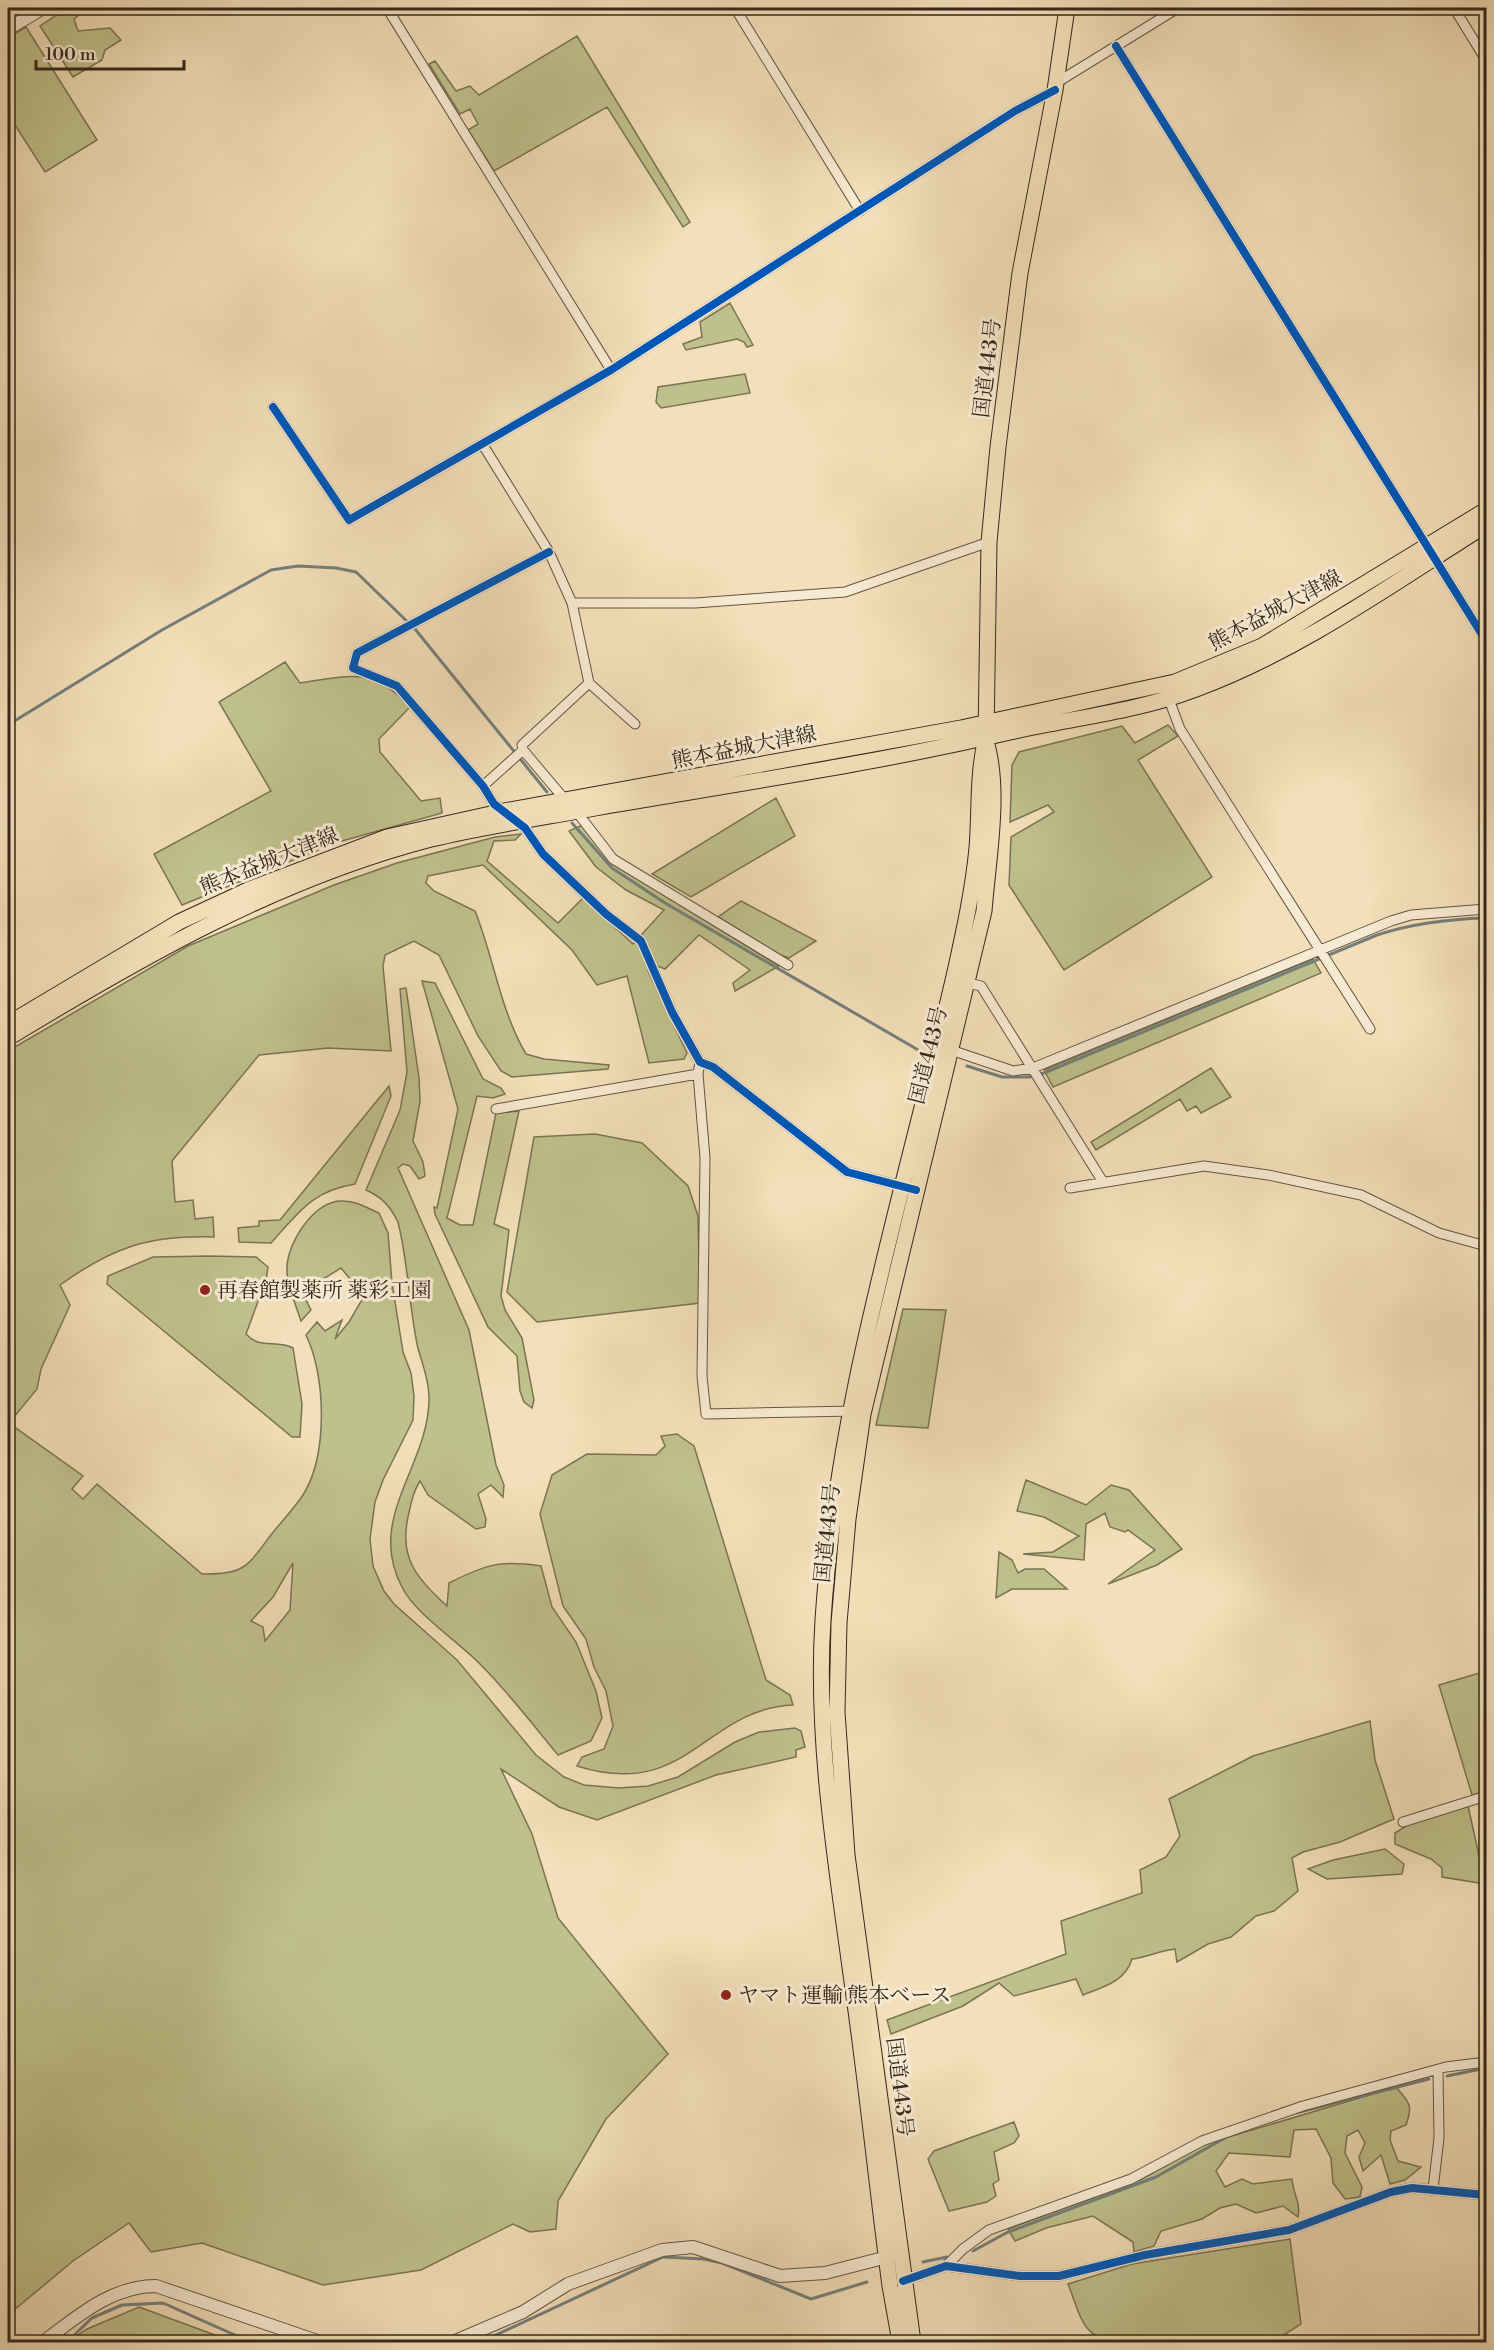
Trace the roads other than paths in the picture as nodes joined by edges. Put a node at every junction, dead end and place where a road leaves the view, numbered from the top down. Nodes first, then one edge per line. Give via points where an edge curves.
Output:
1 (44, 8) edge
2 (387, 8) edge
3 (735, 8) edge
4 (1067, 8) edge
5 (1178, 8) edge
6 (1454, 8) edge
7 (27, 12) edge
8 (8, 30) edge
9 (1116, 46) junction
10 (1486, 60) edge
11 (1056, 87) junction
12 (860, 212) junction
13 (611, 370) junction
14 (273, 406) dead end
15 (483, 445) junction
16 (1486, 510) edge
17 (1486, 525) edge
18 (989, 543) junction
19 (549, 552) junction
20 (1430, 552) junction
21 (572, 603) junction
22 (1486, 641) edge
23 (589, 683) junction
24 (1167, 692) junction
25 (986, 723) junction
26 (635, 724) dead end
27 (986, 738) junction
28 (519, 754) junction
29 (483, 786) junction
30 (571, 807) junction
31 (509, 816) junction
32 (1486, 909) edge
33 (1322, 952) junction
34 (788, 965) dead end
35 (968, 983) junction
36 (8, 1024) edge
37 (1370, 1029) dead end
38 (8, 1038) edge
39 (951, 1050) junction
40 (700, 1062) junction
41 (1036, 1073) junction
42 (698, 1074) junction
43 (496, 1109) dead end
44 (1103, 1182) junction
45 (900, 1186) junction
46 (1070, 1188) dead end
47 (916, 1190) junction
48 (1486, 1246) edge
49 (857, 1412) junction
50 (1486, 1796) edge
51 (1403, 1822) dead end
52 (1486, 2062) edge
53 (1438, 2070) junction
54 (1433, 2189) junction
55 (1486, 2195) edge
56 (893, 2255) junction
57 (946, 2266) junction
58 (903, 2281) junction
59 (43, 2343) edge
60 (320, 2343) edge
61 (453, 2343) edge
62 (900, 2343) edge
63 (913, 2343) edge

1 - 7 street
2 - 13 street
3 - 12 street
4 - 11 main road, 国道443号
5 - 9 street
6 - 10 street
7 - 8 street
9 - 11 street
9 - 20 street
11 - 12 street
11 - 18 main road, 国道443号 via 1020,273
12 - 13 street
13 - 15 street
14 - 15 street via 349,520
15 - 19 street
16 - 20 main road, 熊本益城大津線
17 - 20 main road, 熊本益城大津線
18 - 21 street via 845,592 695,603
18 - 25 main road, 国道443号
19 - 21 street
19 - 29 street via 357,652 353,668 397,686
20 - 22 street
20 - 24 main road, 熊本益城大津線 via 1333,623 1265,659
21 - 23 street
23 - 26 street
23 - 28 street via 522,745
24 - 25 main road, 熊本益城大津線
24 - 27 main road, 熊本益城大津線
24 - 33 street via 1180,729
25 - 27 main road, 国道443号
25 - 30 main road, 熊本益城大津線
27 - 30 main road, 熊本益城大津線
27 - 35 main road, 国道443号 via 992,761 991,834 984,911
27 - 45 main road, 国道443号 via 980,762 977,843 969,906
28 - 29 street
28 - 30 street
29 - 31 street via 494,804
30 - 31 main road, 熊本益城大津線
30 - 34 street via 613,859
31 - 36 main road, 熊本益城大津線 via 387,837 250,889 179,922
31 - 38 main road, 熊本益城大津線 via 397,849 254,903 179,938
31 - 40 street via 606,914 641,941 672,1012
32 - 33 street via 1411,915
33 - 37 street
33 - 41 street
35 - 39 main road, 国道443号
35 - 41 street via 981,986
39 - 41 street via 1013,1071
39 - 47 main road, 国道443号
40 - 42 street
40 - 45 street via 713,1067 847,1172
41 - 44 street
42 - 43 street
42 - 49 street via 705,1158 702,1376 706,1414
44 - 46 street
44 - 48 street via 1203,1166 1268,1175 1361,1195 1438,1233
45 - 47 street
45 - 49 main road, 国道443号
47 - 49 main road, 国道443号
49 - 56 main road, 国道443号 via 839,1623 837,1712 847,1855
50 - 51 street
52 - 53 street
53 - 54 street via 1439,2138
53 - 57 street via 1303,2106 1202,2141 1131,2179 989,2230
54 - 55 street
54 - 57 street via 1390,2192 1289,2230 1145,2255 1059,2276 1020,2276
56 - 58 main road, 国道443号
56 - 61 street via 825,2273 780,2276 693,2247 662,2250 568,2284 523,2312
56 - 62 main road, 国道443号
57 - 58 street
58 - 63 main road, 国道443号
59 - 60 street via 88,2308 139,2286 156,2286

